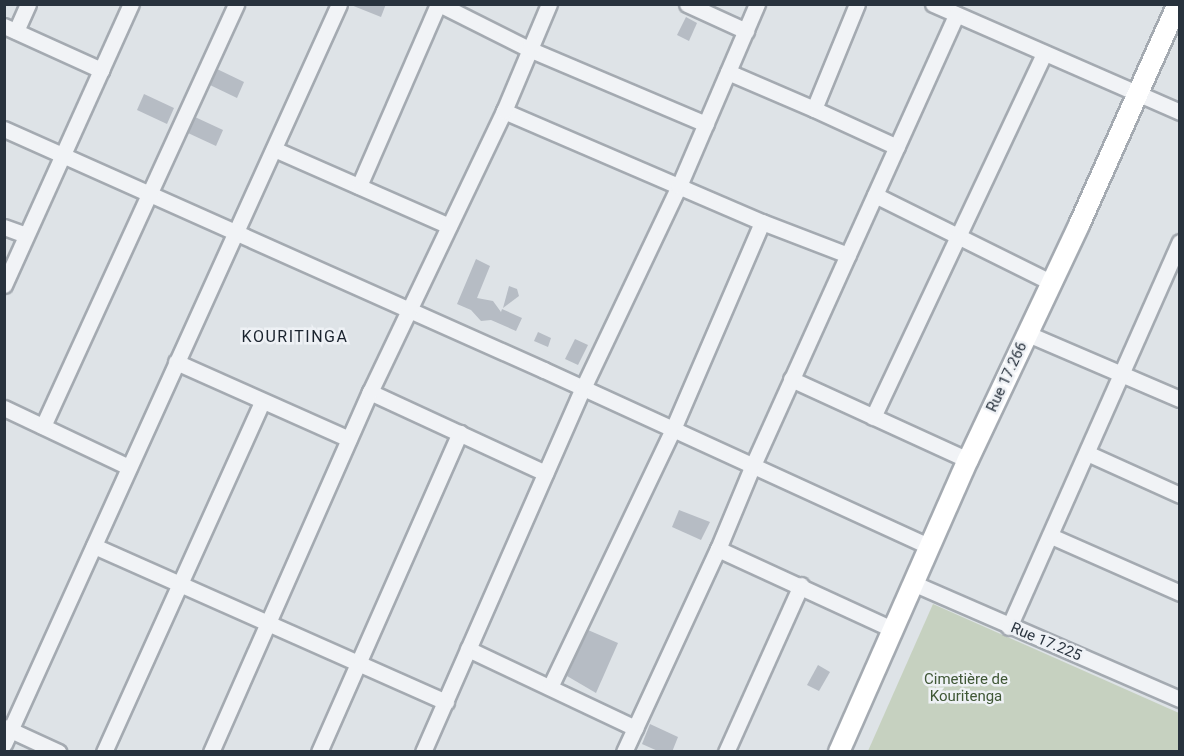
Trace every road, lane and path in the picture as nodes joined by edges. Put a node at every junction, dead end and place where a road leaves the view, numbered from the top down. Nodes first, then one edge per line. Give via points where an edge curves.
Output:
1 (28, 4) edge
2 (131, 4) edge
3 (236, 4) edge
4 (339, 4) edge
5 (439, 4) edge
6 (549, 4) edge
7 (687, 4) edge
8 (757, 4) edge
9 (857, 4) edge
10 (933, 4) edge
11 (1178, 4) edge
12 (956, 15) junction
13 (10, 29) edge
14 (746, 31) junction
15 (530, 49) junction
16 (1044, 53) junction
17 (102, 70) junction
18 (728, 72) junction
19 (1138, 94) junction
20 (814, 109) junction
21 (504, 111) junction
22 (1179, 112) edge
23 (706, 124) junction
24 (4, 129) edge
25 (897, 147) junction
26 (274, 149) junction
27 (65, 155) junction
28 (359, 186) junction
29 (679, 186) junction
30 (147, 194) junction
31 (875, 195) junction
32 (762, 222) junction
33 (449, 226) junction
34 (4, 227) edge
35 (234, 234) junction
36 (26, 235) junction
37 (958, 235) junction
38 (1179, 242) edge
39 (848, 255) junction
40 (1052, 283) junction
41 (4, 285) edge
42 (408, 309) junction
43 (1028, 334) junction
44 (177, 362) junction
45 (1119, 374) junction
46 (791, 379) junction
47 (584, 388) junction
48 (370, 392) junction
49 (1179, 399) edge
50 (262, 402) junction
51 (4, 408) edge
52 (873, 417) junction
53 (43, 426) junction
54 (673, 429) junction
55 (460, 433) junction
56 (349, 439) junction
57 (1087, 453) junction
58 (968, 460) junction
59 (753, 465) junction
60 (129, 467) junction
61 (545, 473) junction
62 (1179, 495) edge
63 (1051, 536) junction
64 (94, 546) junction
65 (929, 546) junction
66 (718, 549) junction
67 (913, 583) junction
68 (180, 584) junction
69 (801, 585) junction
70 (1179, 593) edge
71 (268, 624) junction
72 (1009, 627) junction
73 (892, 629) junction
74 (468, 649) junction
75 (358, 664) junction
76 (550, 687) junction
77 (1179, 699) edge
78 (446, 702) junction
79 (635, 728) junction
80 (7, 734) edge
81 (58, 752) edge
82 (104, 752) edge
83 (211, 752) edge
84 (319, 752) edge
85 (423, 752) edge
86 (624, 752) edge
87 (726, 752) edge
88 (839, 752) edge

1 - 13 street
2 - 17 street
3 - 30 street
4 - 26 street
5 - 15 street
5 - 28 street
6 - 15 street
7 - 14 street
8 - 14 street
9 - 20 street
10 - 12 street
11 - 19 main road, Rue 17.266
12 - 16 street
12 - 25 street
13 - 17 street
14 - 18 street
15 - 21 street
15 - 23 street
16 - 19 street
16 - 37 street
17 - 27 street
18 - 20 street
18 - 23 street
19 - 22 street
19 - 40 main road, Rue 17.266
20 - 25 street
21 - 29 street
21 - 33 street
23 - 29 street
24 - 27 street
25 - 31 street
26 - 28 street
26 - 35 street
27 - 30 street
27 - 36 street
28 - 33 street
29 - 32 street
29 - 47 street
30 - 35 street
30 - 53 street
31 - 37 street
31 - 39 street
32 - 39 street
32 - 54 street
33 - 42 street
34 - 36 street
35 - 42 street
35 - 44 street
36 - 41 street
37 - 40 street
37 - 52 street
38 - 45 street
39 - 46 street
40 - 43 main road, Rue 17.266
42 - 47 street
42 - 48 street
43 - 45 street
43 - 58 main road, Rue 17.266
44 - 50 street
44 - 60 street
45 - 49 street
45 - 57 street
46 - 52 street
46 - 59 street
47 - 54 street
47 - 61 street
48 - 55 street
48 - 56 street
50 - 56 street
50 - 68 street
51 - 53 street
52 - 58 street
53 - 60 street
54 - 59 street
54 - 76 street
55 - 61 street
55 - 75 street
56 - 71 street
57 - 62 street
57 - 63 street
58 - 65 main road, Rue 17.266
59 - 65 street
59 - 66 street
60 - 64 street
61 - 74 street
63 - 70 street
63 - 72 street
64 - 68 street
64 - 80 street
65 - 67 main road, Rue 17.266
66 - 69 street
66 - 79 street
67 - 72 street, Rue 17.225
67 - 73 main road, Rue 17.266
68 - 71 street
68 - 82 street
69 - 73 street
69 - 87 street
71 - 75 street
71 - 83 street
72 - 77 street, Rue 17.225
73 - 88 main road, Rue 17.266
74 - 76 street
74 - 78 street
75 - 78 street
75 - 84 street
76 - 79 street
78 - 85 street
79 - 86 street
80 - 81 street

